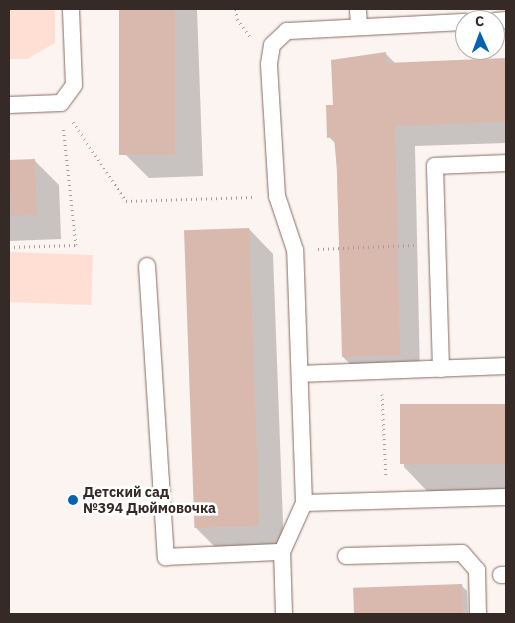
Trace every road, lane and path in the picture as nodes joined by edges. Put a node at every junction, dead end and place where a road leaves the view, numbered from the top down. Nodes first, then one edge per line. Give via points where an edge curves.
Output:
1 (72, 9) edge
2 (358, 9) edge
3 (455, 22) edge
4 (359, 26) junction
5 (61, 103) junction
6 (9, 105) edge
7 (506, 163) edge
8 (277, 196) junction
9 (436, 244) junction
10 (9, 247) edge
11 (295, 250) junction
12 (147, 266) dead end
13 (506, 366) edge
14 (441, 369) junction
15 (381, 371) junction
16 (300, 374) junction
17 (506, 497) edge
18 (387, 501) junction
19 (304, 503) junction
20 (282, 552) junction
21 (346, 556) dead end
22 (284, 614) edge
23 (478, 614) edge

1 - 5 lane via 74,85
2 - 4 lane
3 - 4 lane
4 - 8 lane via 287,31 272,45 269,64
5 - 6 lane
5 - 8 path via 126,201
5 - 10 path via 76,245
7 - 9 lane via 435,166
8 - 11 lane
9 - 11 path
9 - 14 lane
11 - 16 lane
12 - 20 lane via 166,557
13 - 14 lane
14 - 15 lane
15 - 16 lane
15 - 18 path
16 - 19 lane
17 - 18 lane
18 - 19 lane
19 - 20 lane
20 - 22 lane
21 - 23 lane via 462,553 477,570

